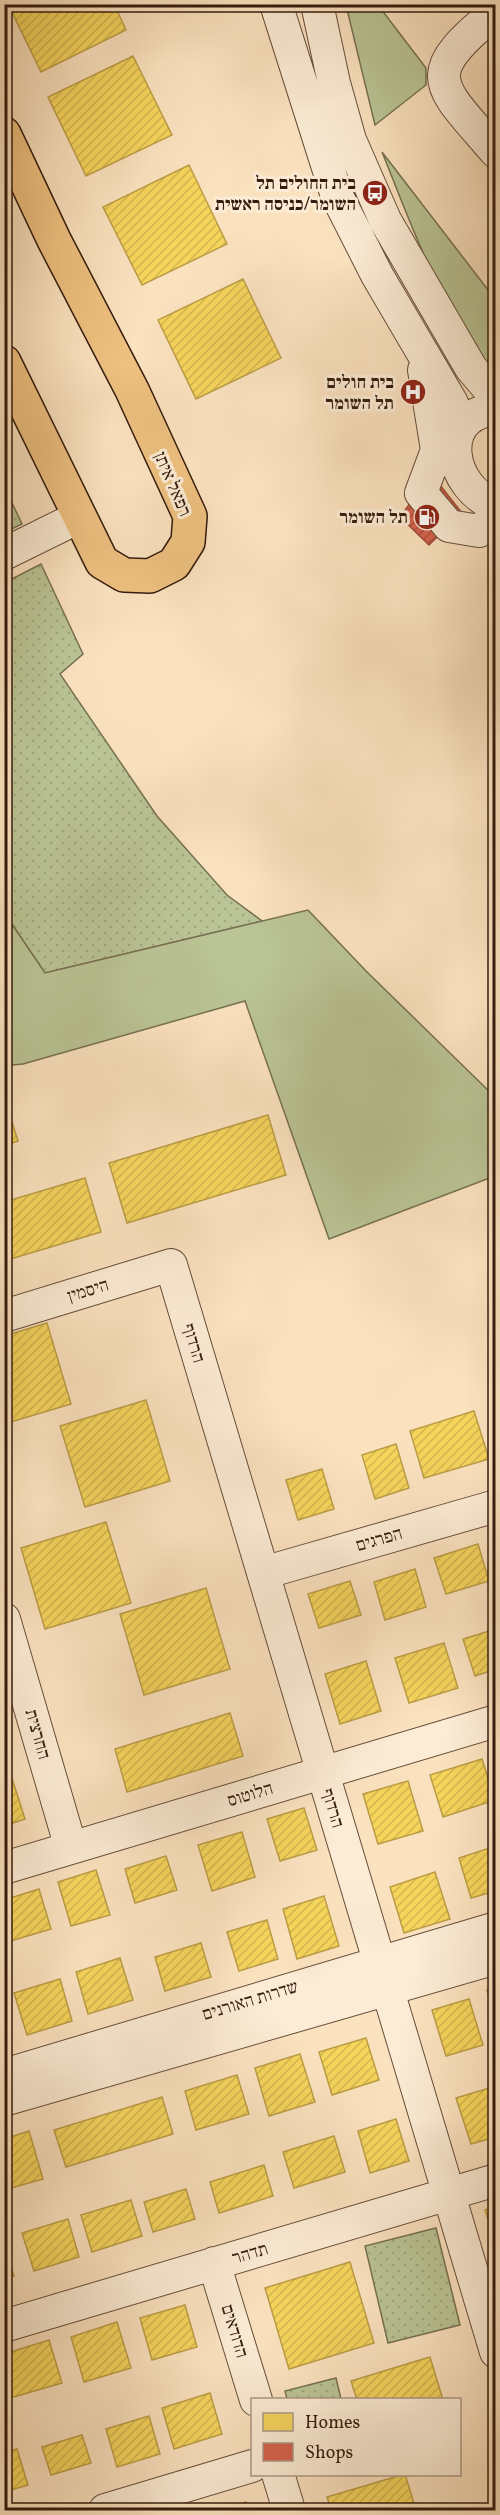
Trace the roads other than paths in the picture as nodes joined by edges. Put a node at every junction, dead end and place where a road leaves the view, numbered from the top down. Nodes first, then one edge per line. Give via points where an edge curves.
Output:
1 (276, 4) edge
2 (317, 4) edge
3 (495, 12) edge
4 (4, 134) edge
5 (495, 152) edge
6 (406, 324) junction
7 (4, 362) edge
8 (495, 397) edge
9 (495, 409) edge
10 (456, 439) junction
11 (493, 508) edge
12 (79, 517) junction
13 (4, 554) edge
14 (171, 1265) joint
15 (4, 1316) edge
16 (495, 1506) edge
17 (263, 1573) junction
18 (4, 1619) edge
19 (495, 1721) edge
20 (323, 1773) junction
21 (70, 1848) junction
22 (4, 1868) edge
23 (495, 1928) edge
24 (495, 1958) edge
25 (383, 1975) junction
26 (4, 2074) edge
27 (4, 2100) edge
28 (495, 2180) edge
29 (448, 2194) junction
30 (214, 2263) junction
31 (4, 2325) edge
32 (495, 2352) edge
33 (255, 2398) edge
34 (251, 2466) edge
35 (278, 2476) edge
36 (105, 2511) edge
37 (289, 2511) edge

1 - 6 street via 337,196
2 - 8 street via 333,83 350,140 385,220 471,368
3 - 5 street via 455,47 446,61 443,77 451,99
4 - 12 main road, רפאל איתן via 132,390 190,516 188,542 174,564 150,576 124,575 102,562
6 - 10 street via 452,403
6 - 11 street via 424,368 437,450 421,493 449,526 479,531
7 - 12 main road, רפאל איתן
9 - 10 street via 467,418
10 - 11 street via 467,484
12 - 13 street
14 - 15 street, היסמין
14 - 17 street, הרדוף
16 - 17 street, הפרגים
17 - 20 street, הרדוף
18 - 21 street, החרצית
19 - 20 street, הלוטוס
20 - 21 street, הלוטוס
20 - 25 street, הרדוף
21 - 22 street, הלוטוס
23 - 25 street, שדרות האורנים
24 - 25 street, שדרות האורנים
25 - 26 street, שדרות האורנים
25 - 27 street, שדרות האורנים
25 - 29 street, הרדוף
28 - 29 street, תדהר
29 - 30 street, תדהר
29 - 32 street, הרדוף
30 - 31 street, תדהר
30 - 33 street, הדודאים
34 - 36 street
35 - 37 street

